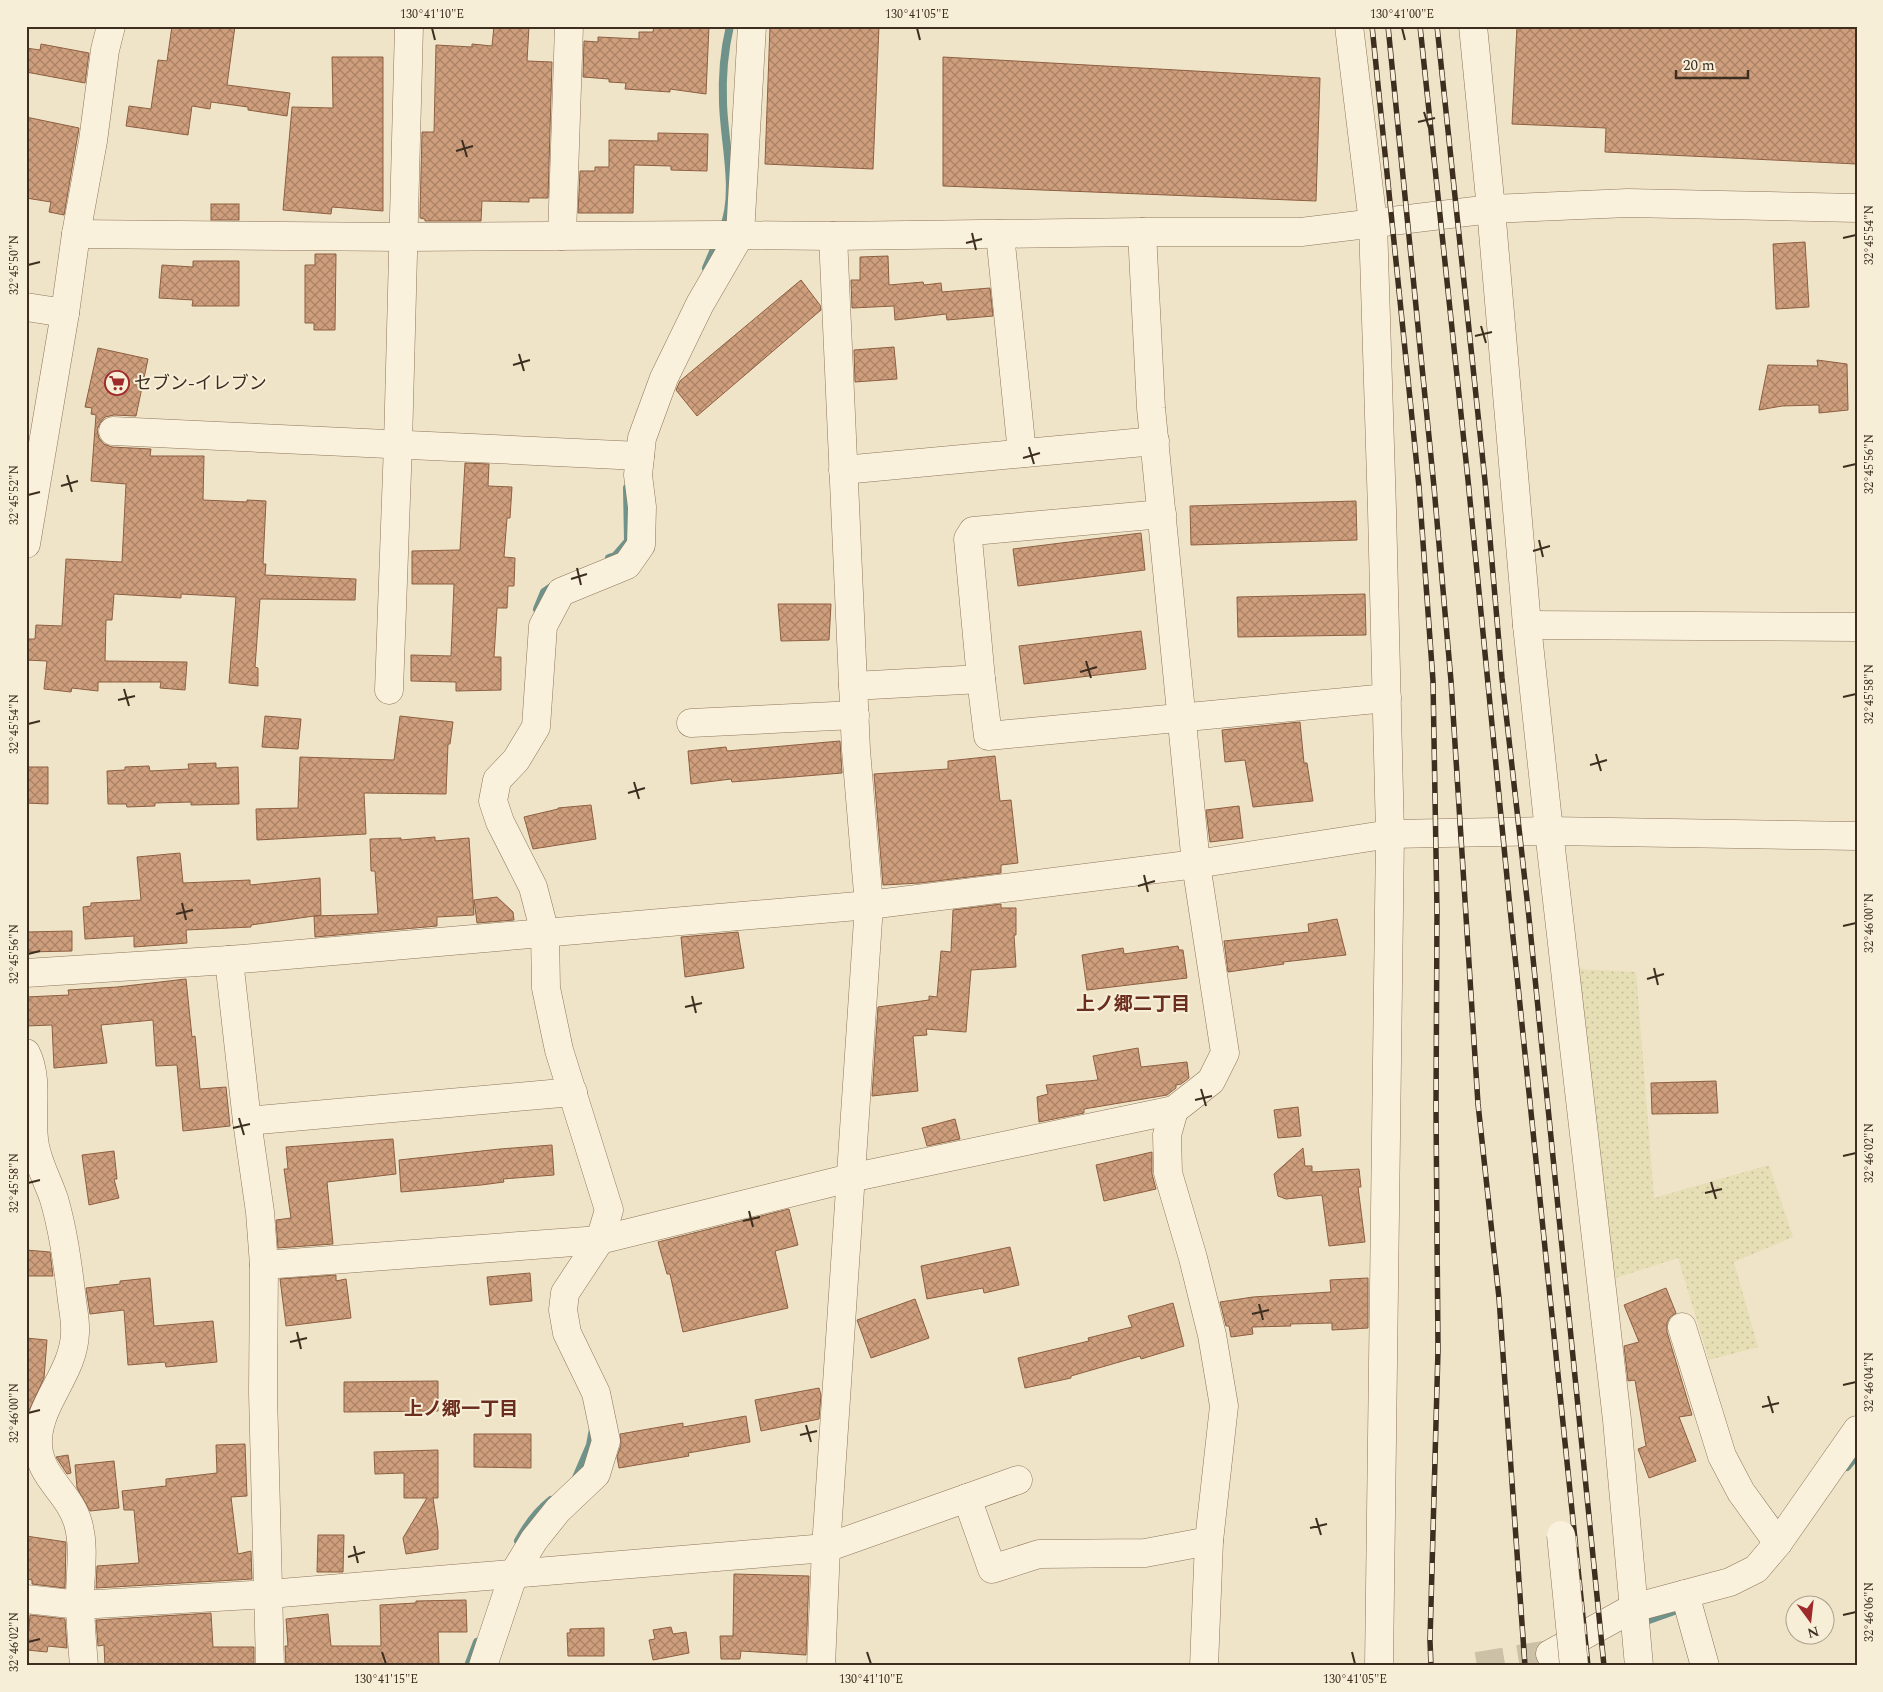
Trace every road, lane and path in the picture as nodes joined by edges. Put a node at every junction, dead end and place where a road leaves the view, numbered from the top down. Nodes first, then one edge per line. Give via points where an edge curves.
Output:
1 (110, 26) edge
2 (409, 26) edge
3 (569, 26) edge
4 (752, 26) edge
5 (1349, 26) edge
6 (1473, 26) edge
7 (1857, 208) edge
8 (1491, 209) junction
9 (1373, 223) junction
10 (1142, 232) junction
11 (76, 234) junction
12 (1000, 234) junction
13 (740, 235) junction
14 (562, 236) junction
15 (833, 236) junction
16 (403, 237) junction
17 (26, 307) edge
18 (65, 314) junction
19 (113, 431) dead end
20 (1154, 440) junction
21 (398, 444) junction
22 (1022, 453) junction
23 (640, 456) junction
24 (844, 470) junction
25 (32, 483) edge
26 (1162, 514) junction
27 (26, 544) edge
28 (1527, 625) junction
29 (1857, 627) edge
30 (981, 679) junction
31 (853, 686) junction
32 (389, 690) dead end
33 (1387, 698) junction
34 (855, 715) junction
35 (1181, 716) junction
36 (691, 724) dead end
37 (1549, 831) junction
38 (1390, 834) junction
39 (1857, 836) edge
40 (1196, 864) junction
41 (868, 905) junction
42 (545, 933) junction
43 (229, 960) junction
44 (26, 973) edge
45 (26, 1053) edge
46 (573, 1092) junction
47 (1174, 1110) junction
48 (247, 1121) junction
49 (850, 1178) junction
50 (600, 1240) junction
51 (264, 1265) junction
52 (1682, 1327) dead end
53 (1857, 1430) edge
54 (1018, 1480) dead end
55 (967, 1498) junction
56 (1561, 1535) dead end
57 (1209, 1541) junction
58 (1778, 1543) junction
59 (826, 1548) junction
60 (514, 1573) junction
61 (269, 1594) junction
62 (26, 1599) edge
63 (1687, 1602) junction
64 (80, 1605) junction
65 (1633, 1608) junction
66 (1550, 1654) tunnel mouth
67 (84, 1666) edge
68 (270, 1666) edge
69 (483, 1666) edge
70 (821, 1666) edge
71 (1204, 1666) edge
72 (1379, 1666) edge
73 (1574, 1666) edge
74 (1639, 1666) edge
75 (1705, 1666) edge

1 - 11 street
2 - 16 street
3 - 14 street
4 - 13 street
5 - 9 street
6 - 8 street
7 - 8 street via 1628,204
8 - 9 street
8 - 28 street
9 - 10 street via 1301,232
9 - 33 street
10 - 12 street
10 - 20 street
11 - 16 street
11 - 18 street
12 - 15 street
12 - 22 street
13 - 14 street
13 - 15 street
13 - 23 street via 700,304 664,378 642,438
14 - 16 street
15 - 24 street
16 - 21 street
17 - 18 street
18 - 25 street
19 - 21 street
20 - 22 street
20 - 26 street
21 - 23 street
21 - 32 street
22 - 24 street
23 - 42 street via 641,545 627,566 561,592 543,626 536,727 516,760 497,780 493,801 500,822 533,887
24 - 31 street
25 - 27 street
26 - 30 street via 973,531 968,539
26 - 35 street
28 - 29 street
28 - 37 street
30 - 31 street
30 - 35 street via 988,736
31 - 34 street
33 - 35 street
33 - 38 street
34 - 36 street
34 - 41 street
35 - 40 street
37 - 38 street
37 - 39 street
37 - 65 street via 1617,1420
38 - 40 street
38 - 72 street
40 - 41 street
40 - 47 street via 1225,1053 1211,1081
41 - 42 street
41 - 49 street
42 - 43 street
42 - 46 street via 546,988 559,1050
43 - 44 street
43 - 48 street
45 - 64 street via 34,1087 34,1144 62,1225 75,1334 64,1373 41,1423 38,1440 45,1471 78,1522 82,1545
46 - 48 street
46 - 50 street via 609,1210
47 - 49 street
47 - 57 street via 1167,1135 1168,1173 1212,1335 1224,1406
48 - 51 street
49 - 50 street
49 - 59 street
50 - 51 street
50 - 60 street via 565,1292 563,1310 567,1333 596,1393 606,1441 596,1474 558,1510
51 - 61 street via 263,1393
52 - 58 street via 1722,1456 1741,1492
53 - 58 street
54 - 55 street
55 - 57 street via 992,1569 1039,1554 1145,1553
55 - 59 street
56 - 73 street, bridge
57 - 71 street
58 - 63 street via 1756,1568
59 - 60 street
59 - 70 street
60 - 61 street
60 - 69 street
61 - 64 street
61 - 68 street
62 - 64 street
63 - 65 street
63 - 75 street
64 - 67 street
65 - 66 street
65 - 74 street

